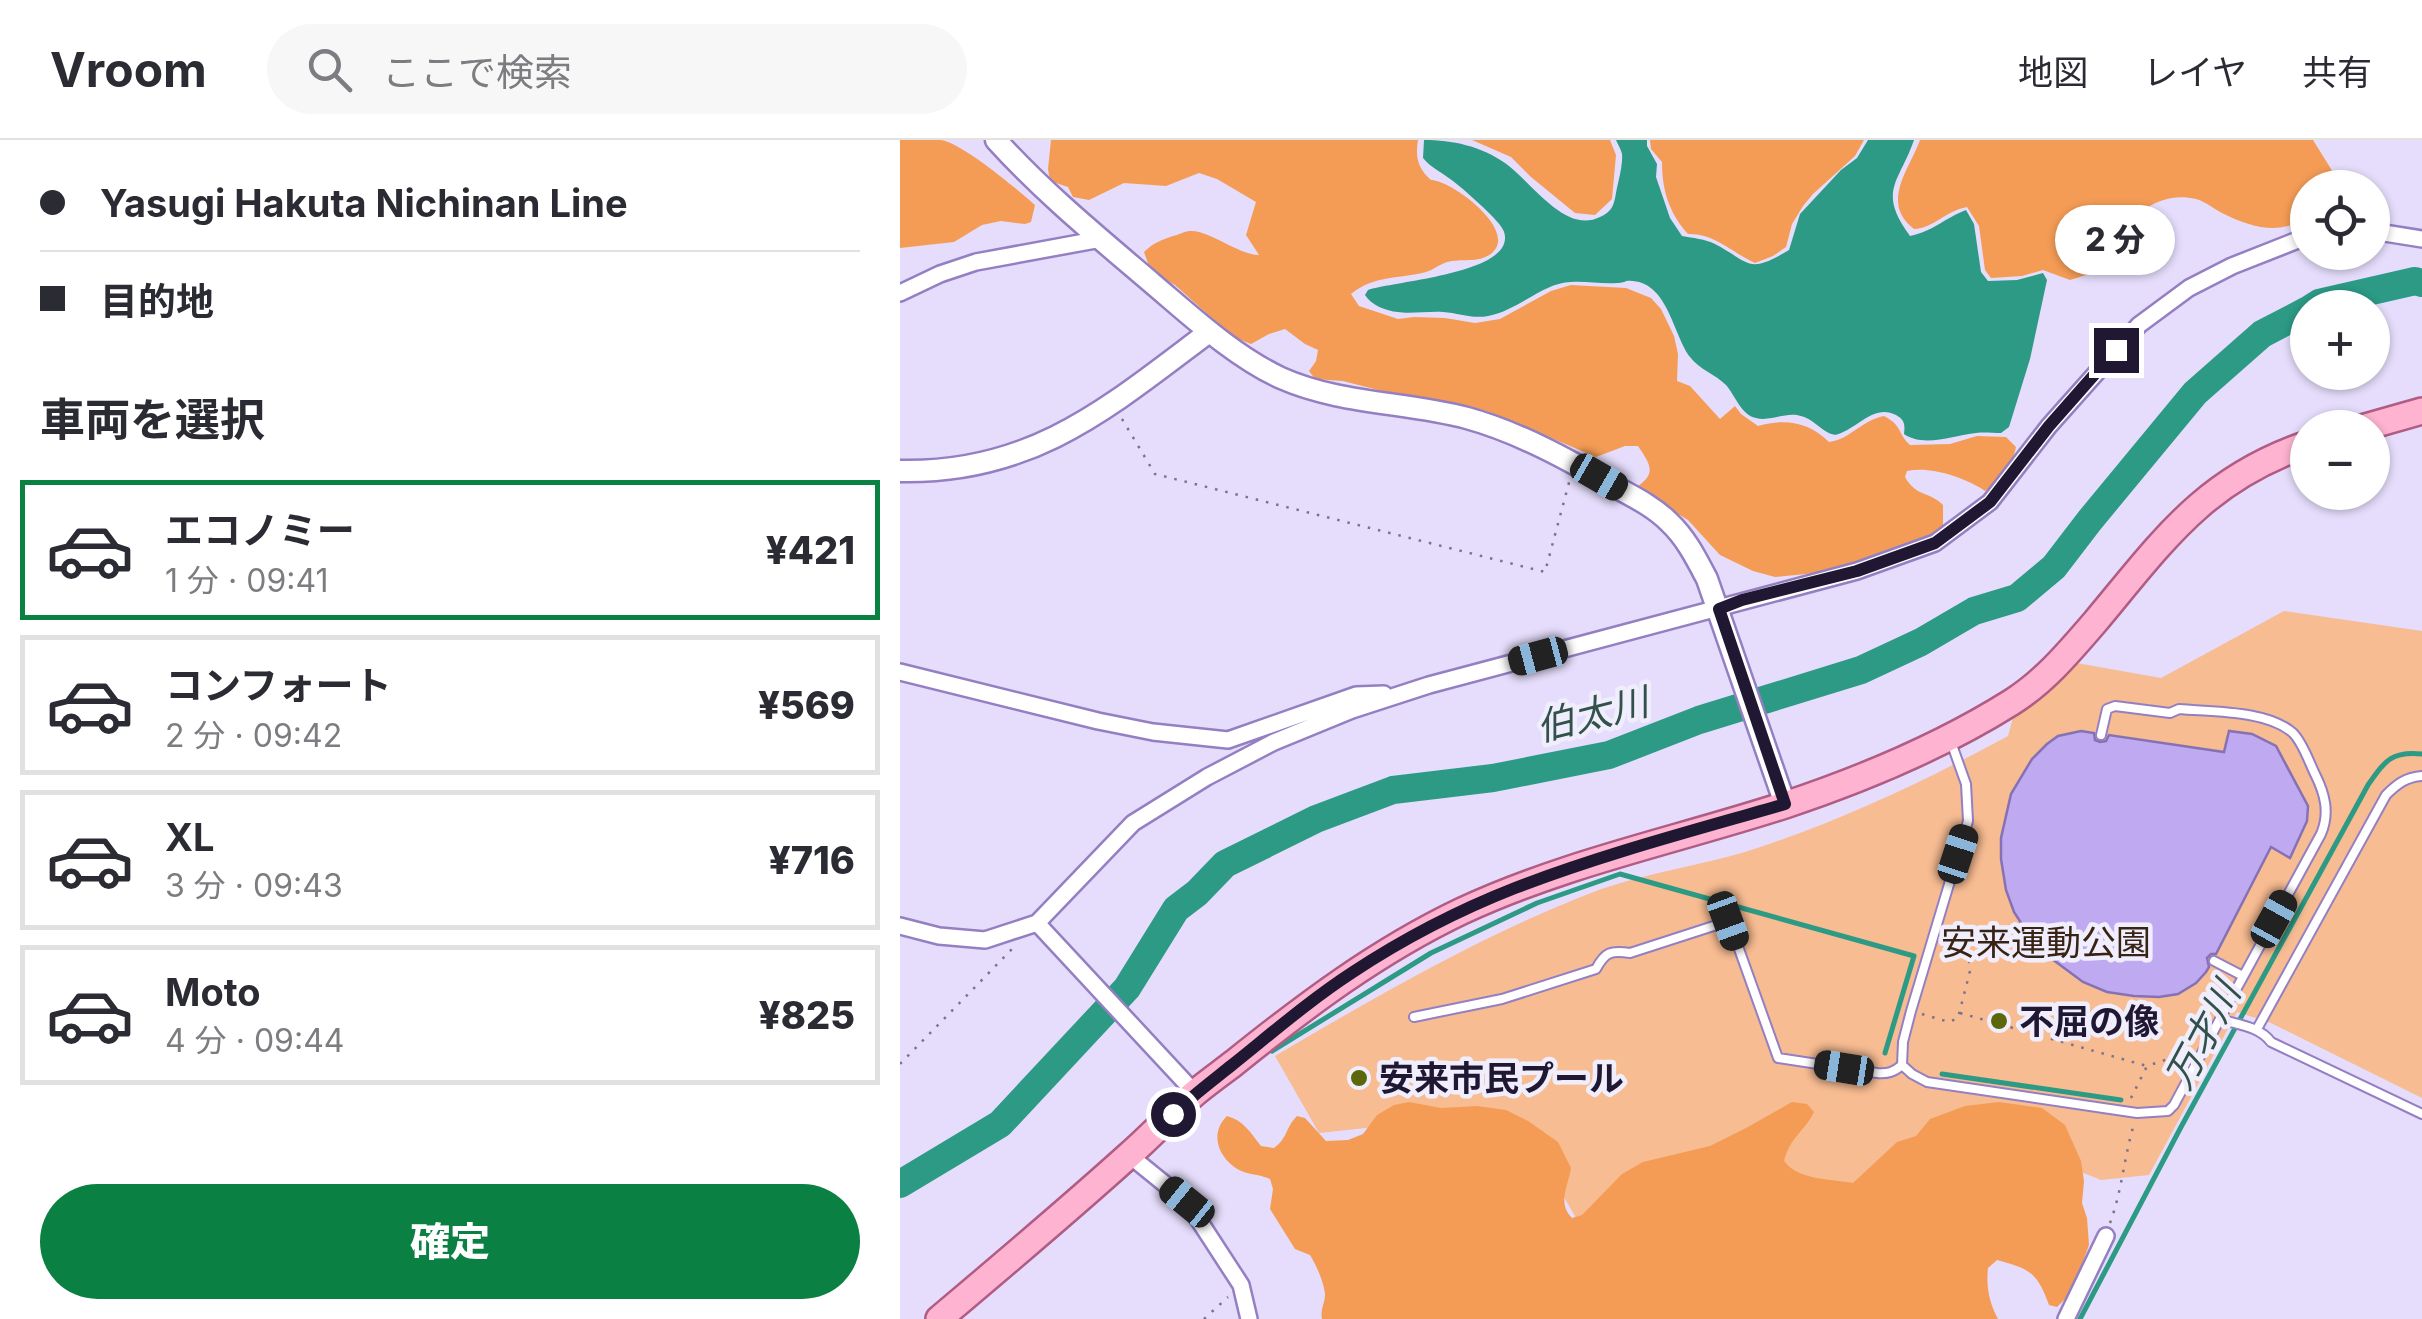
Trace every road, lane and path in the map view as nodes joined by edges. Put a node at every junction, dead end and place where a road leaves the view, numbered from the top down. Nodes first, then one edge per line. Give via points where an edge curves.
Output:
1 (996, 140) edge
2 (2390, 234) edge
3 (1100, 239) junction
4 (2422, 239) edge
5 (2290, 243) edge
6 (900, 293) edge
7 (1209, 332) junction
8 (1112, 404) junction
9 (2422, 411) edge
10 (2390, 420) edge
11 (2290, 450) edge
12 (1575, 464) junction
13 (900, 471) edge
14 (1721, 613) junction
15 (900, 672) edge
16 (1408, 693) junction
17 (2101, 735) dead end
18 (1950, 738) junction
19 (2422, 776) edge
20 (1785, 804) junction
21 (1995, 923) dead end
22 (900, 926) edge
23 (1042, 928) junction
24 (2214, 961) dead end
25 (2244, 976) junction
26 (1910, 1011) junction
27 (1960, 1013) junction
28 (1414, 1016) dead end
29 (2220, 1019) junction
30 (2257, 1029) junction
31 (2196, 1063) junction
32 (900, 1064) edge
33 (1902, 1064) junction
34 (2146, 1066) junction
35 (1187, 1084) junction
36 (2125, 1112) junction
37 (2137, 1113) junction
38 (2422, 1114) edge
39 (1129, 1155) junction
40 (2106, 1236) joint
41 (1240, 1285) junction
42 (939, 1319) edge
43 (1204, 1319) edge
44 (1249, 1319) edge
45 (2066, 1319) edge

1 - 3 street
2 - 4 street
3 - 6 street via 976,262
3 - 7 street
5 - 14 street via 2188,288 2139,325 1990,502 1935,543 1742,600
7 - 8 street
7 - 12 street via 1281,378 1468,418
8 - 12 path via 1155,474 1545,572
8 - 13 street via 1007,457
9 - 10 main road
11 - 18 main road via 2208,496 2046,677
12 - 14 street via 1670,522 1690,545
14 - 16 street
14 - 20 street
15 - 16 street via 1098,722 1228,740 1356,695
16 - 23 street via 1274,742 1207,777 1134,824
17 - 25 lane via 2107,709 2115,706 2259,717 2298,739 2325,796 2324,828
18 - 20 main road
18 - 26 lane via 1966,784 1968,821
19 - 30 lane via 2407,778 2386,795
20 - 35 main road via 1636,847 1463,911 1354,971
21 - 27 path via 1968,946
22 - 23 street via 985,940
23 - 32 path
23 - 35 street
24 - 25 lane
25 - 29 lane
26 - 27 path via 1950,1022
26 - 33 lane
27 - 34 path
28 - 33 lane via 1502,999 1596,969 1613,950 1630,953 1728,921 1778,1058 1888,1074
29 - 30 lane
29 - 31 lane
30 - 38 lane via 2271,1042
31 - 34 path via 2174,1056
31 - 37 lane via 2168,1111
33 - 36 lane via 1927,1082
34 - 36 path
35 - 39 main road
36 - 37 lane
37 - 40 path
39 - 41 street via 1187,1202
39 - 42 main road
40 - 45 street
41 - 43 path
41 - 44 street

